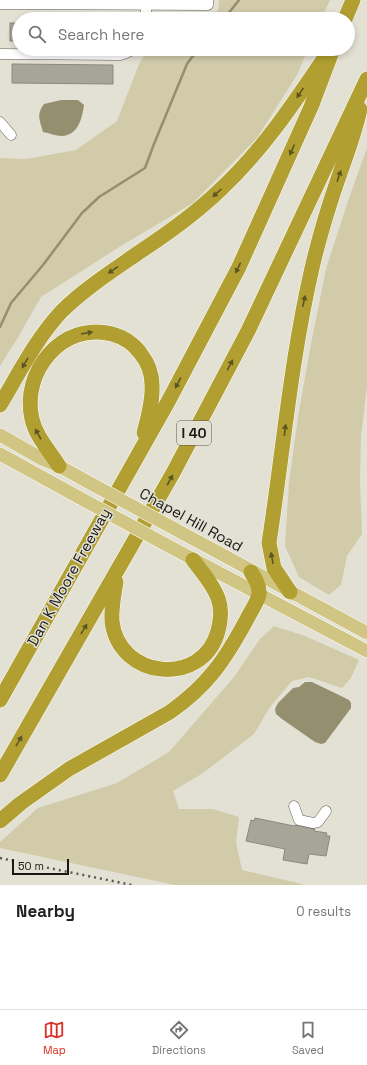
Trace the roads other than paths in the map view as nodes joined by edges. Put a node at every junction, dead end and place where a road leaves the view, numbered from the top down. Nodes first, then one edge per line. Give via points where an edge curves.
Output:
1 (353, 0) edge
2 (40, 2) edge
3 (208, 3) edge
4 (0, 4) edge
5 (146, 5) junction
6 (146, 12) edge
7 (348, 12) edge
8 (0, 54) edge
9 (12, 54) edge
10 (325, 56) edge
11 (330, 56) edge
12 (367, 80) edge
13 (0, 122) edge
14 (11, 135) dead end
15 (0, 405) edge
16 (0, 436) edge
17 (0, 454) edge
18 (138, 455) junction
19 (59, 466) junction
20 (193, 560) junction
21 (118, 570) junction
22 (251, 572) junction
23 (290, 592) junction
24 (259, 594) junction
25 (367, 633) edge
26 (367, 651) edge
27 (0, 700) edge
28 (0, 775) edge
29 (294, 806) dead end
30 (326, 811) dead end
31 (0, 821) edge

1 - 7 highway
2 - 4 street
2 - 5 street
3 - 5 street
5 - 6 street
8 - 9 street
10 -> 15 highway via 265,143 220,190 181,223 98,280 48,326
11 -> 18 highway, I 40 via 311,107 239,267
21 -> 12 highway, I 40 via 248,331
23 -> 12 highway via 274,568 269,544 292,370 312,266 329,205 356,126
13 - 14 street
16 - 19 main road, Chapel Hill Road
17 - 20 main road, bridge
19 -> 18 highway via 35,428 30,407 31,391 35,375 47,355 67,340 88,333 103,332 124,338 140,352 150,370 152,402
18 - 27 highway, Dan K Moore Freeway / I 40
19 - 22 main road, Chapel Hill Road, bridge
20 - 21 highway via 209,581 218,599 220,625 214,642 202,657 193,664 168,670 148,667 134,660 115,636 111,612
20 - 24 main road
28 -> 21 highway, I 40
22 - 23 main road, Chapel Hill Road
22 - 24 highway via 257,582
23 - 25 main road, Chapel Hill Road
24 - 26 main road
24 - 31 highway via 228,651 197,691 164,716 69,770
29 - 30 street via 299,820 308,823 318,822

